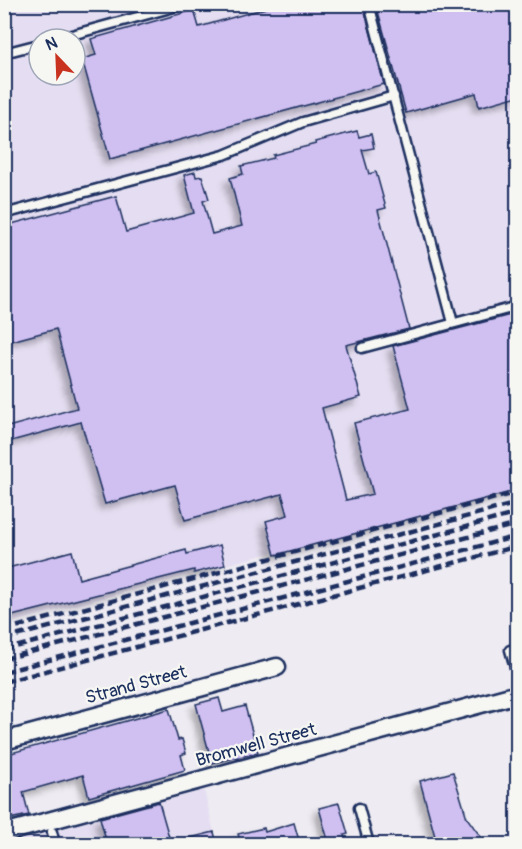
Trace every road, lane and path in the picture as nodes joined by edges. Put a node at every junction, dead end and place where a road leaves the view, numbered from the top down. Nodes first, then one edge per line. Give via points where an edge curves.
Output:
1 (184, 4) edge
2 (369, 4) edge
3 (87, 31) edge
4 (27, 47) edge
5 (4, 53) edge
6 (394, 96) junction
7 (4, 214) edge
8 (518, 306) edge
9 (453, 323) junction
10 (362, 348) dead end
11 (510, 650) dead end
12 (277, 667) dead end
13 (518, 678) edge
14 (518, 694) edge
15 (4, 741) edge
16 (359, 808) dead end
17 (52, 832) dead end
18 (4, 833) edge
19 (55, 844) edge
20 (369, 844) edge

1 - 3 lane
2 - 6 lane
4 - 5 lane
6 - 7 lane via 303,122 224,155
6 - 9 lane
8 - 9 lane
9 - 10 lane
11 - 13 lane
12 - 15 street, Strand Street
14 - 18 street, Bromwell Street
16 - 20 lane
17 - 19 lane

